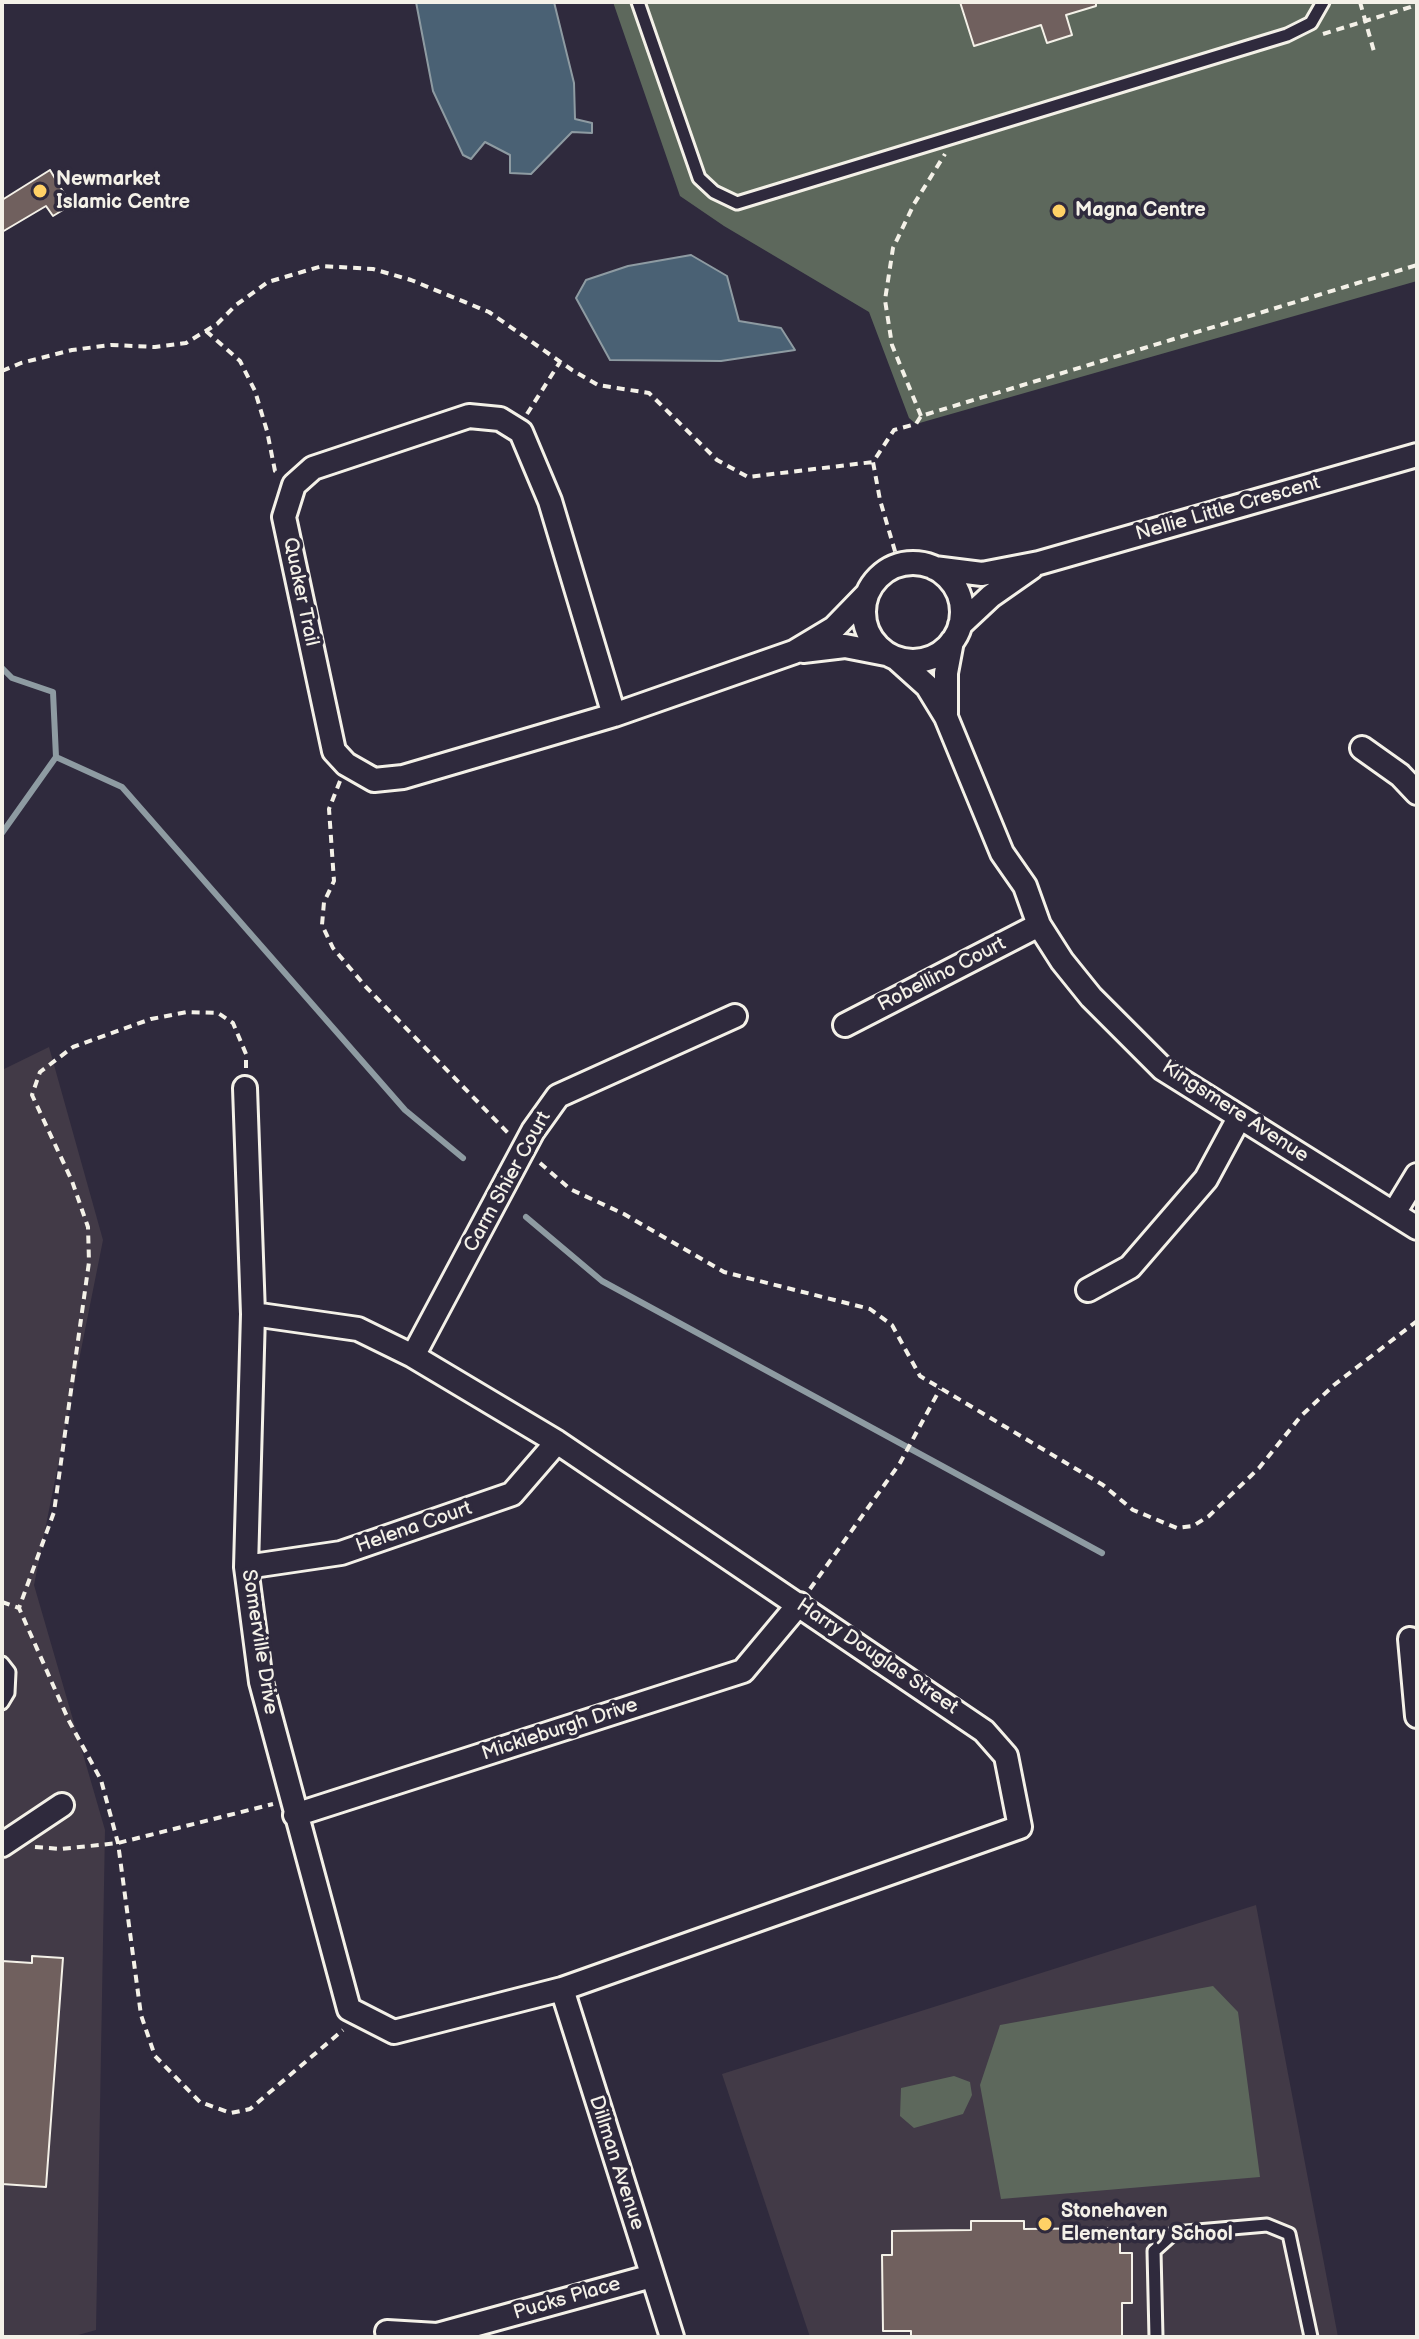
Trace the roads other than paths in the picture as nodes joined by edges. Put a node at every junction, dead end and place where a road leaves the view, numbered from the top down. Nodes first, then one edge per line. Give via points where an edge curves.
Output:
1 (638, 2) edge
2 (1323, 2) edge
3 (1417, 455) edge
4 (1039, 563) junction
5 (934, 568) junction
6 (867, 594) junction
7 (956, 633) junction
8 (794, 652) junction
9 (892, 656) junction
10 (614, 715) junction
11 (946, 717) junction
12 (1362, 748) dead end
13 (1417, 793) edge
14 (1039, 925) junction
15 (735, 1016) dead end
16 (845, 1025) dead end
17 (245, 1088) road end
18 (1239, 1118) junction
19 (1417, 1175) edge
20 (1394, 1213) junction
21 (1417, 1228) edge
22 (1088, 1290) dead end
23 (253, 1314) junction
24 (413, 1356) junction
25 (557, 1442) junction
26 (246, 1567) junction
27 (799, 1604) junction
28 (1410, 1639) dead end
29 (2, 1663) edge
30 (2, 1703) edge
31 (1417, 1716) edge
32 (62, 1805) dead end
33 (292, 1807) junction
34 (2, 1845) edge
35 (562, 1989) junction
36 (652, 2276) junction
37 (387, 2332) dead end
38 (672, 2337) edge
39 (1156, 2337) edge
40 (1311, 2337) edge

1 - 2 lane via 699,178 737,203 1287,35 1311,23
3 - 4 street, Nellie Little Crescent
4 - 5 street, Nellie Little Crescent via 982,574
4 - 7 street, Nellie Little Crescent via 991,596
5 - 6 street via 899,565 881,575
5 - 7 street via 956,589 961,606
6 - 8 street via 834,628
6 - 9 street via 866,626 873,641
7 - 9 street via 930,658
7 - 11 street, Kingsmere Avenue via 946,673
8 - 9 street via 845,646
8 - 10 street
9 - 11 street, Kingsmere Avenue via 927,686
10 - 10 street, Quaker Trail via 550,501 521,432 486,416 455,419 313,468 294,485 284,517 334,751 346,764 374,780 386,780
11 - 14 street, Kingsmere Avenue via 1002,853 1025,886
12 - 13 street
14 - 16 street, Robellino Court
14 - 18 street, Kingsmere Avenue via 1091,997 1163,1069
15 - 24 street, Carm Shier Court via 558,1096 523,1149
17 - 23 street, Somerville Drive
18 - 20 street, Kingsmere Avenue
18 - 22 street via 1206,1179 1140,1256
19 - 20 street
20 - 21 street, Kingsmere Avenue
23 - 24 street, Harry Douglas Street via 358,1329
23 - 26 street, Somerville Drive
24 - 25 street, Harry Douglas Street
25 - 26 street, Helena Court via 512,1494 341,1553
25 - 27 street, Harry Douglas Street
26 - 33 street, Somerville Drive via 261,1682
27 - 33 street, Mickleburgh Drive via 743,1671
27 - 35 street, Harry Douglas Street via 984,1731 1006,1756 1020,1827
28 - 31 street
29 - 30 lane via 9,1672
32 - 34 street
33 - 35 street, Somerville Drive via 349,2009 394,2032
35 - 36 street, Dillman Avenue
36 - 37 street, Pucks Place via 437,2335
36 - 38 street, Dillman Avenue
39 - 40 lane via 1154,2251 1174,2233 1267,2225 1289,2234

